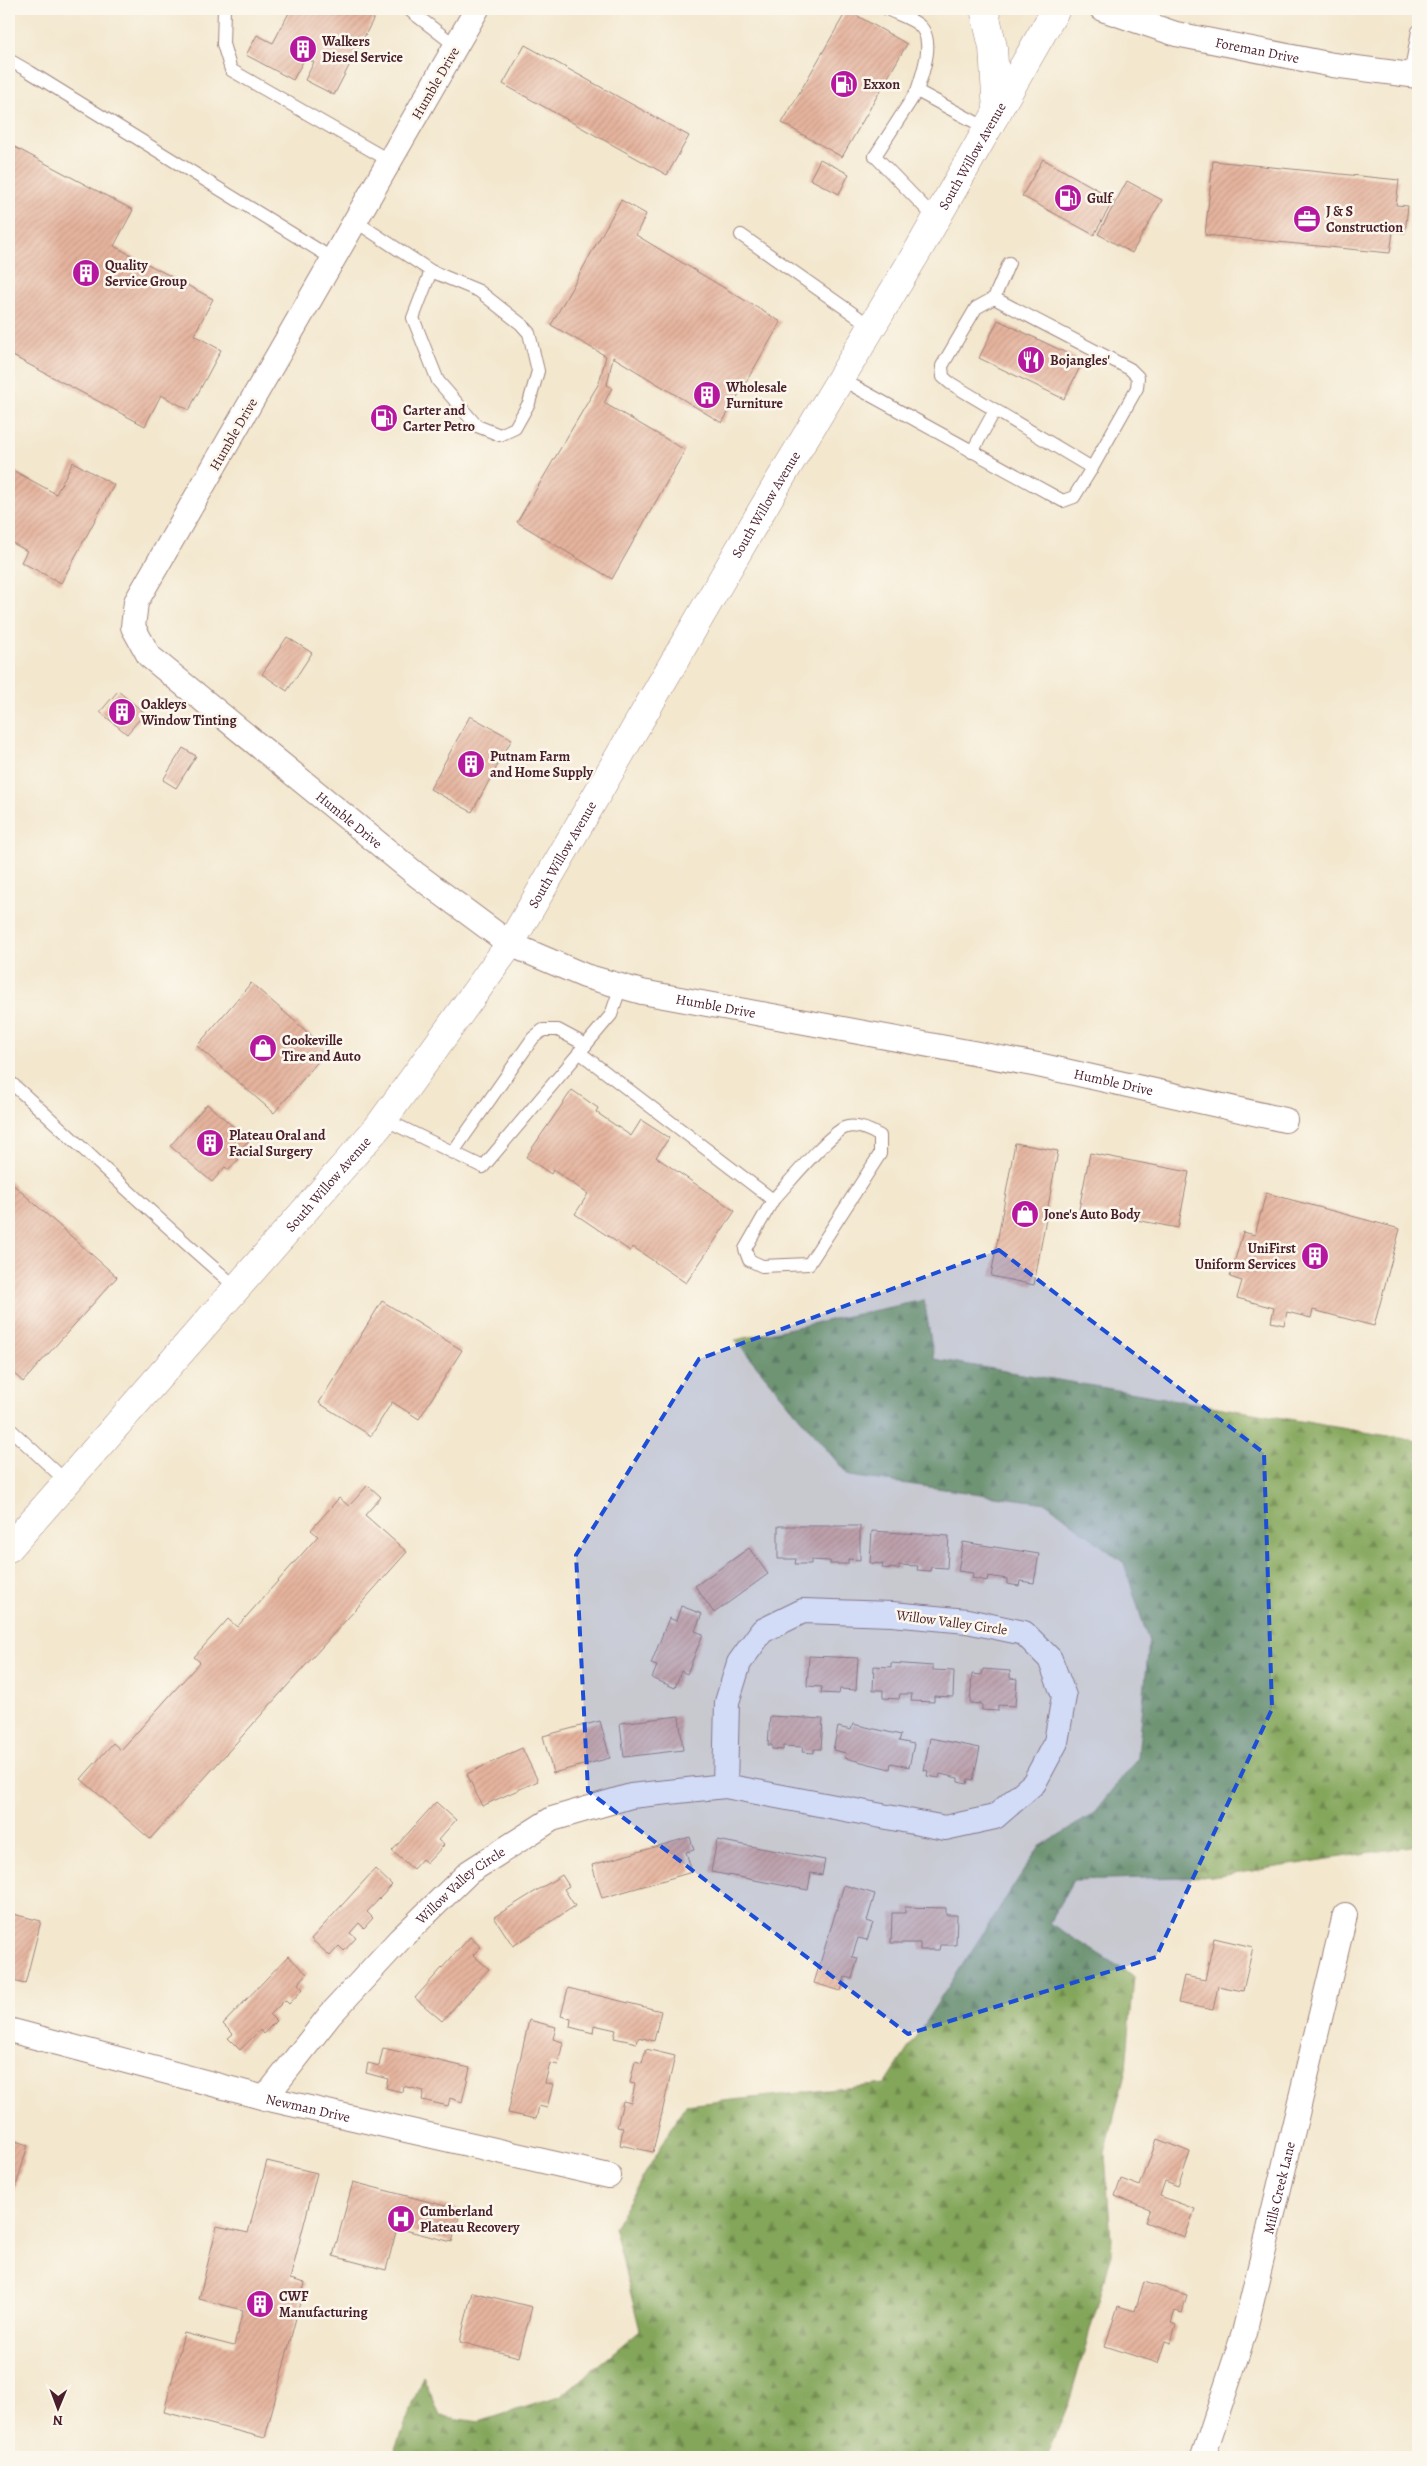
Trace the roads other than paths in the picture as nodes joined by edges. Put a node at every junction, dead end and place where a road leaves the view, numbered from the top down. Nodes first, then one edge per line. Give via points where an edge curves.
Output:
1 (224, 9) edge
2 (408, 9) edge
3 (477, 9) edge
4 (887, 9) edge
5 (984, 9) edge
6 (1056, 9) edge
7 (1102, 9) edge
8 (1418, 30) edge
9 (456, 46) junction
10 (9, 60) edge
11 (1414, 76) edge
12 (917, 91) junction
13 (992, 121) junction
14 (390, 161) junction
15 (936, 219) junction
16 (355, 221) junction
17 (741, 235) dead end
18 (333, 260) junction
19 (1008, 263) dead end
20 (431, 270) junction
21 (994, 298) junction
22 (872, 328) junction
23 (841, 379) junction
24 (995, 410) junction
25 (972, 452) junction
26 (1092, 468) junction
27 (510, 944) junction
28 (621, 986) junction
29 (583, 1049) junction
30 (9, 1081) edge
31 (384, 1119) junction
32 (1285, 1120) dead end
33 (453, 1152) junction
34 (773, 1200) junction
35 (236, 1287) junction
36 (9, 1428) edge
37 (67, 1482) junction
38 (9, 1548) edge
39 (725, 1786) junction
40 (1345, 1914) dead end
41 (9, 2030) edge
42 (265, 2098) junction
43 (609, 2176) dead end
44 (1203, 2457) edge

1 - 14 lane via 223,44 231,70
2 - 9 lane
3 - 9 street, Humble Drive
4 - 12 lane via 921,27 927,39 926,59
5 - 13 main road via 993,47
6 - 13 main road, South Willow Avenue
7 - 11 street, Foreman Drive via 1176,34 1333,65
8 - 11 lane
9 - 14 street, Humble Drive
10 - 18 lane
12 - 13 lane
12 - 15 lane via 875,156
13 - 15 main road, South Willow Avenue
14 - 16 street, Humble Drive
15 - 22 main road, South Willow Avenue
16 - 18 street, Humble Drive
16 - 20 lane
17 - 22 lane
18 - 27 street, Humble Drive via 136,602 133,627 149,656 417,875
19 - 21 lane
20 - 20 lane via 413,318 438,381 477,426 500,435 515,428 529,404 538,371 529,333 479,292
21 - 24 lane via 976,308 942,366 943,376 950,384
21 - 26 lane via 1130,369 1138,377 1137,388
22 - 23 main road, South Willow Avenue
23 - 25 lane
23 - 27 main road, South Willow Avenue
24 - 25 lane
24 - 26 lane
25 - 26 lane via 1063,501 1074,497
27 - 28 street, Humble Drive via 585,976
27 - 31 main road, South Willow Avenue
28 - 29 lane via 611,1015
28 - 32 street, Humble Drive via 717,1007 1038,1066
29 - 33 lane via 483,1166
29 - 33 lane via 558,1030 543,1030
29 - 34 lane
30 - 35 lane
31 - 33 lane
31 - 35 main road, South Willow Avenue
34 - 34 lane via 745,1250 749,1260 762,1266 808,1264 880,1154 880,1136 867,1128 844,1128
35 - 37 main road, South Willow Avenue
36 - 37 lane
37 - 38 main road, South Willow Avenue
39 - 39 street, Willow Valley Circle via 945,1828 995,1817 1034,1783 1056,1742 1064,1696 1050,1659 1024,1632 967,1621 803,1611 762,1631 740,1664 727,1702
39 - 42 street, Willow Valley Circle via 631,1796 552,1819 469,1872 400,1939 330,2016
40 - 44 street, Mills Creek Lane via 1244,2333
41 - 42 street, Newman Drive
42 - 43 street, Newman Drive

